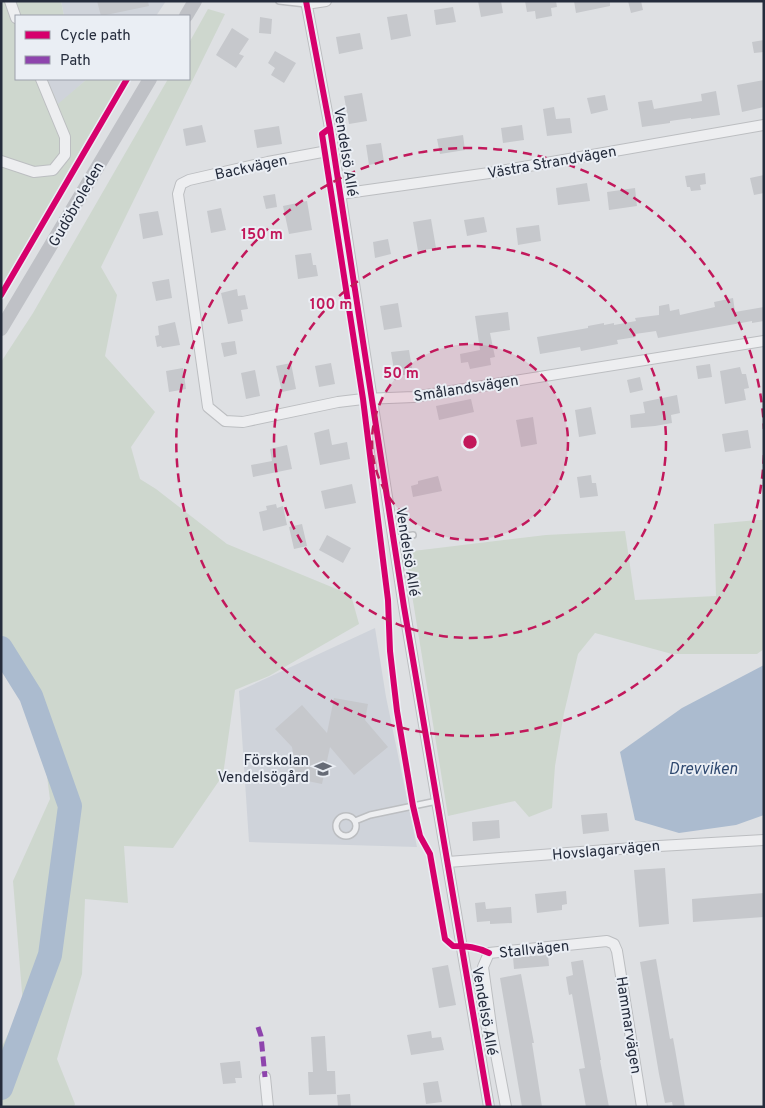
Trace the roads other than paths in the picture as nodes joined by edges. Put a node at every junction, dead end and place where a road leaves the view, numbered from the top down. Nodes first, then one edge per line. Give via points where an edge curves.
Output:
1 (10, 1) edge
2 (195, 1) edge
3 (279, 1) edge
4 (326, 1) edge
5 (306, 3) edge
6 (15, 15) edge
7 (187, 15) edge
8 (41, 80) edge
9 (149, 80) edge
10 (764, 125) edge
11 (333, 150) junction
12 (1, 161) edge
13 (178, 194) joint
14 (340, 194) junction
15 (1, 329) edge
16 (764, 341) edge
17 (373, 399) junction
18 (414, 535) dead end
19 (393, 538) junction
20 (437, 800) junction
21 (355, 821) junction
22 (764, 840) edge
23 (448, 862) junction
24 (614, 944) joint
25 (265, 1077) dead end
26 (268, 1107) edge
27 (489, 1107) edge
28 (506, 1107) edge
29 (642, 1107) edge

1 - 6 street
2 - 7 main road
3 - 5 lane
4 - 5 street
5 - 11 street, Vendelsö Allé
8 - 12 street via 65,137 65,155 53,170 34,172
9 - 15 main road, Gudöbroleden
10 - 14 street, Västra Strandvägen via 489,173
11 - 13 street, Backvägen via 188,180 181,184
11 - 14 street, Vendelsö Allé
13 - 17 street, Smålandsvägen via 208,407 225,421 243,422 338,402
14 - 17 street, Vendelsö Allé
16 - 17 street, Smålandsvägen via 414,397
17 - 19 street, Vendelsö Allé
18 - 19 lane
19 - 20 street, Vendelsö Allé
20 - 21 lane
20 - 23 street, Vendelsö Allé
21 - 21 lane via 347,816 340,818 336,824 337,831 345,836 351,835 356,831
22 - 23 street, Hovslagarvägen
23 - 27 street, Vendelsö Allé
24 - 28 street, Stallvägen via 607,941 489,954 484,967
24 - 29 street, Hammarvägen
25 - 26 street

